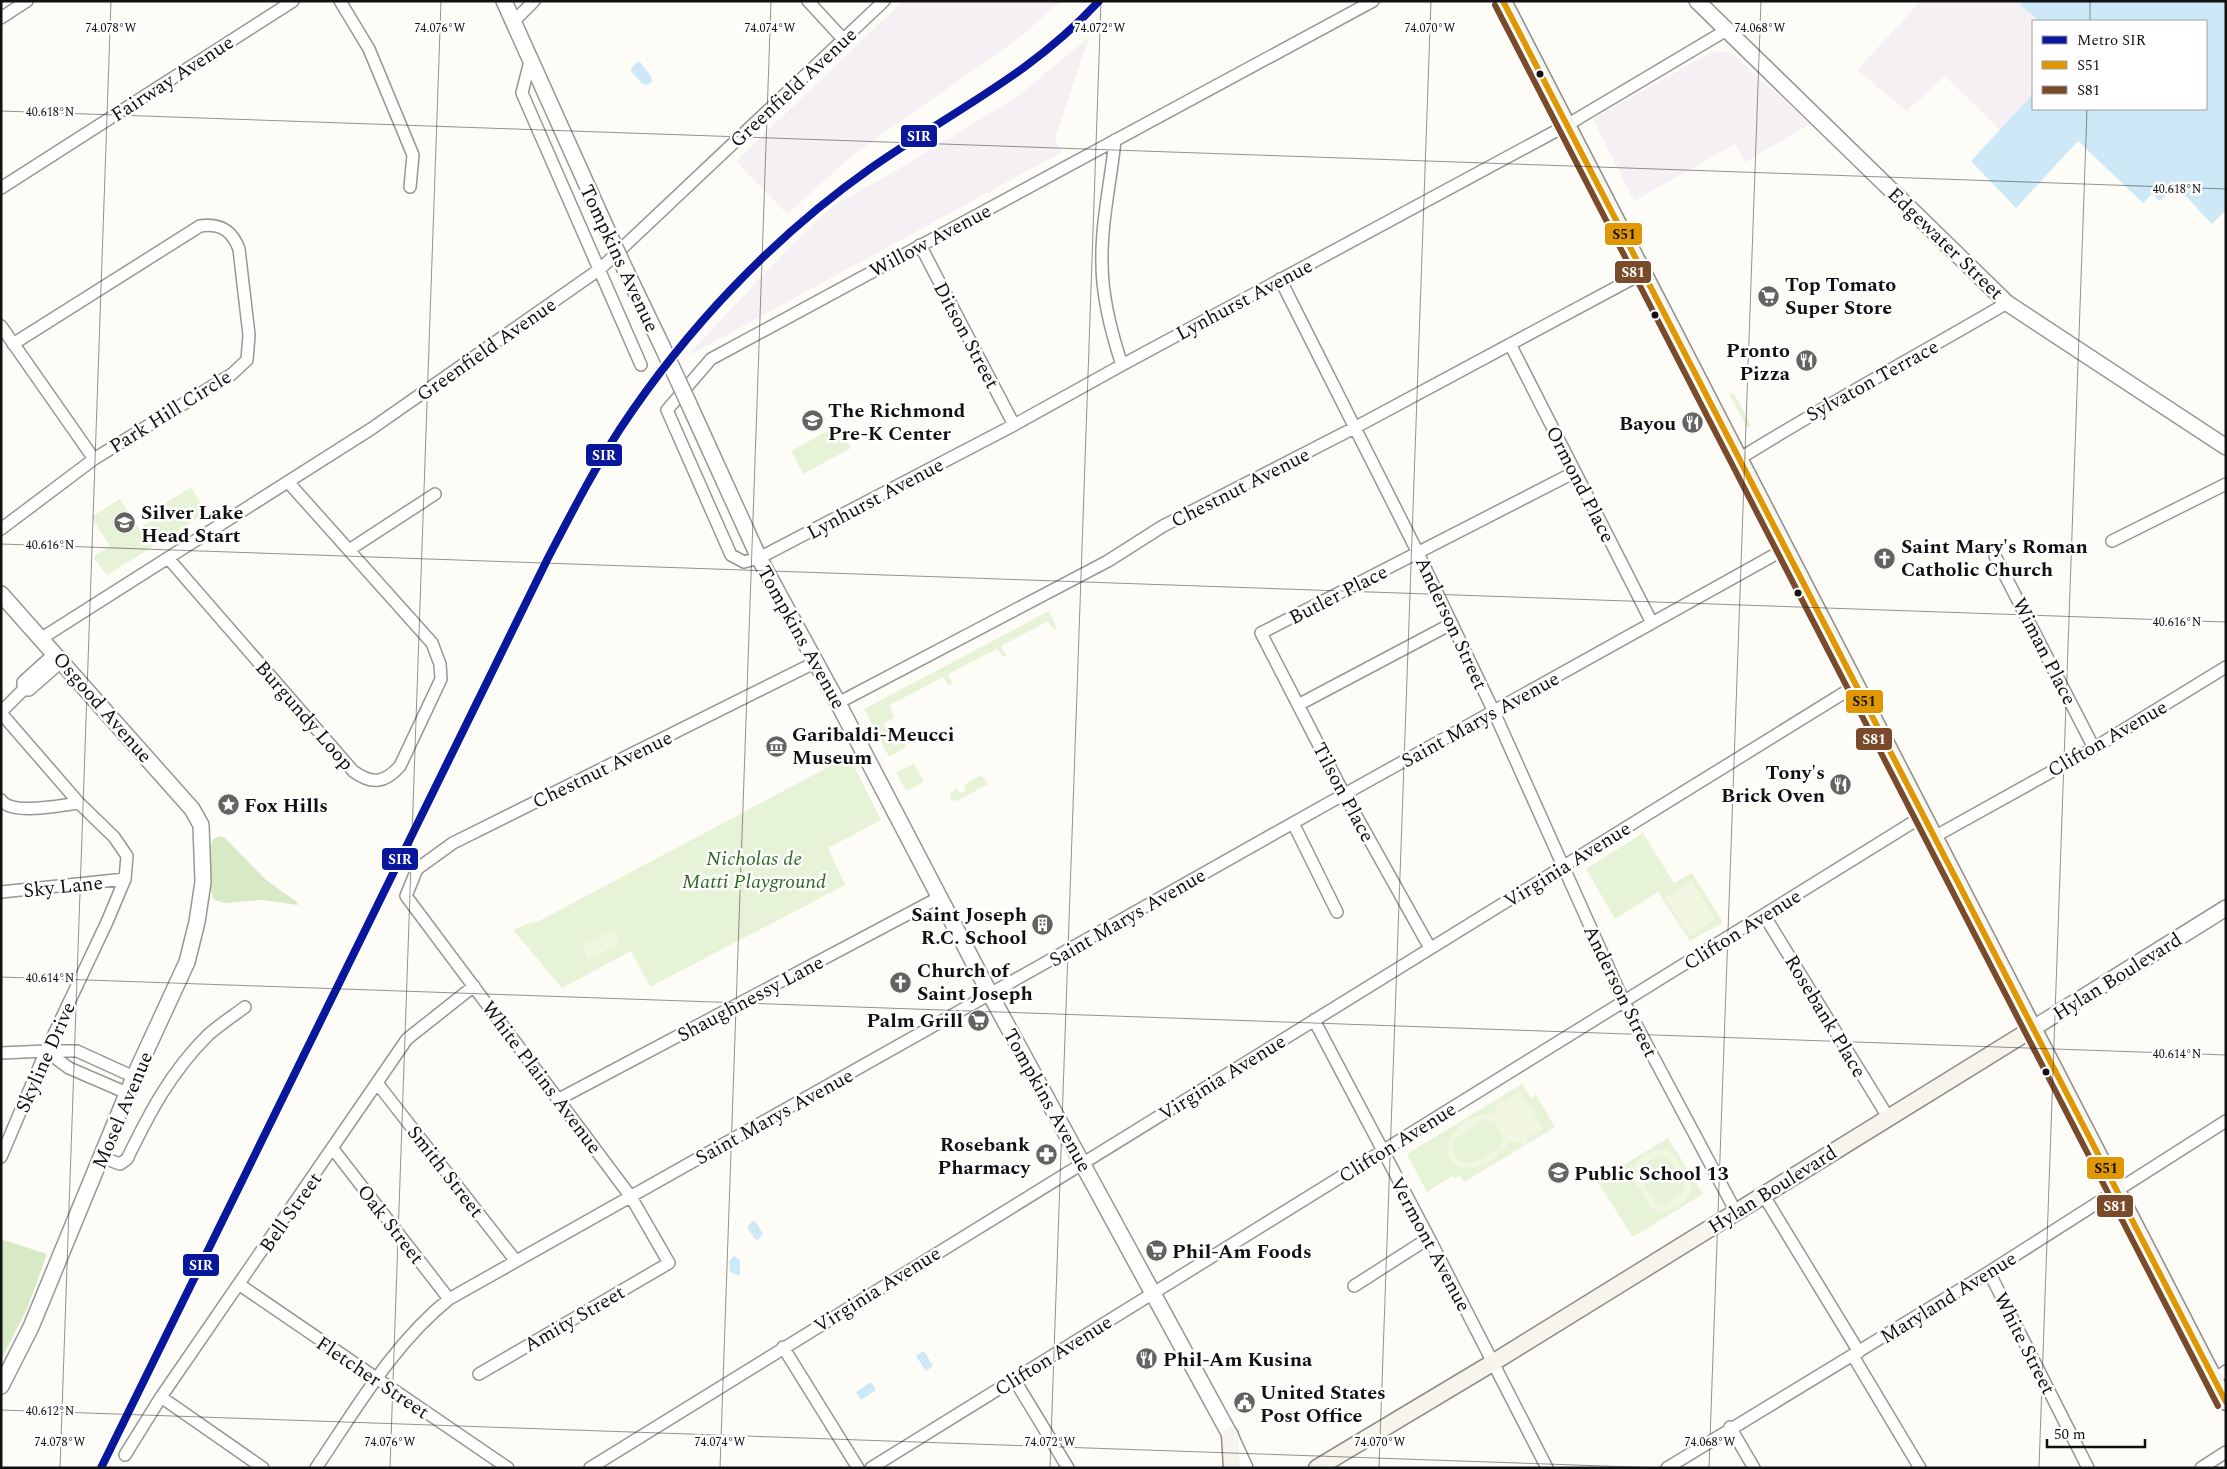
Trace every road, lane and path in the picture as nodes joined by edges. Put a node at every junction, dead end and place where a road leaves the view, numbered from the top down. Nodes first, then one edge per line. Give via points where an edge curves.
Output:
1 (27, 1) edge
2 (293, 1) edge
3 (340, 1) edge
4 (504, 1) edge
5 (534, 1) edge
6 (808, 1) edge
7 (884, 1) edge
8 (1373, 1) edge
9 (1503, 1) edge
10 (1696, 1) edge
11 (1, 18) edge
12 (513, 22) junction
13 (1725, 31) junction
14 (844, 40) junction
15 (530, 61) junction
16 (1567, 125) junction
17 (1115, 140) junction
18 (410, 187) dead end
19 (1, 188) edge
20 (920, 246) junction
21 (600, 269) junction
22 (1643, 273) junction
23 (1280, 279) junction
24 (2007, 303) junction
25 (1, 326) edge
26 (13, 344) junction
27 (1510, 344) junction
28 (641, 365) dead end
29 (1122, 365) junction
30 (1014, 425) junction
31 (1356, 427) junction
32 (2226, 447) edge
33 (94, 459) junction
34 (1739, 459) junction
35 (1575, 472) junction
36 (288, 482) junction
37 (2226, 484) edge
38 (435, 494) dead end
39 (1, 528) edge
40 (2112, 541) dead end
41 (1785, 549) junction
42 (349, 550) junction
43 (1418, 553) junction
44 (1995, 556) dead end
45 (168, 558) junction
46 (759, 558) junction
47 (1, 594) edge
48 (1652, 623) junction
49 (1451, 624) junction
50 (1261, 633) joint
51 (42, 638) junction
52 (58, 657) junction
53 (816, 662) junction
54 (2226, 667) edge
55 (1855, 686) junction
56 (838, 704) junction
57 (1298, 705) junction
58 (1494, 712) junction
59 (1, 713) edge
60 (2094, 748) junction
61 (1344, 794) junction
62 (1, 800) edge
63 (79, 803) junction
64 (1923, 816) junction
65 (1293, 823) junction
66 (200, 825) joint
67 (1934, 837) junction
68 (1563, 866) junction
69 (125, 879) junction
70 (1, 892) edge
71 (406, 896) joint
72 (940, 897) junction
73 (2226, 908) edge
74 (1337, 912) dead end
75 (1764, 915) junction
76 (1430, 948) junction
77 (474, 986) junction
78 (990, 994) junction
79 (1624, 1002) junction
80 (245, 1008) dead end
81 (1314, 1020) junction
82 (2032, 1028) junction
83 (46, 1051) junction
84 (1, 1052) edge
85 (134, 1077) junction
86 (377, 1083) junction
87 (128, 1093) junction
88 (559, 1099) junction
89 (1888, 1117) junction
90 (2226, 1121) edge
91 (333, 1149) junction
92 (1382, 1152) junction
93 (1, 1157) edge
94 (101, 1157) junction
95 (1082, 1163) junction
96 (2117, 1191) junction
97 (1764, 1196) junction
98 (631, 1197) junction
99 (1736, 1212) junction
100 (1429, 1238) junction
101 (515, 1260) junction
102 (669, 1263) joint
103 (1989, 1272) junction
104 (240, 1285) junction
105 (1354, 1286) dead end
106 (1153, 1293) junction
107 (449, 1300) junction
108 (783, 1347) junction
109 (1856, 1354) junction
110 (1494, 1362) junction
111 (479, 1374) dead end
112 (2220, 1375) edge
113 (1014, 1379) junction
114 (377, 1380) junction
115 (1, 1386) edge
116 (161, 1397) junction
117 (2226, 1402) edge
118 (1730, 1427) junction
119 (1230, 1435) junction
120 (2226, 1452) edge
121 (125, 1455) dead end
122 (263, 1468) edge
123 (316, 1468) edge
124 (508, 1468) edge
125 (590, 1468) edge
126 (858, 1468) edge
127 (871, 1468) edge
128 (1068, 1468) edge
129 (1232, 1468) edge
130 (1245, 1468) edge
131 (1317, 1468) edge
132 (1547, 1468) edge
133 (1667, 1468) edge
134 (1754, 1468) edge
135 (1920, 1468) edge
136 (2088, 1468) edge
137 (2201, 1468) edge

1 - 11 street
2 - 19 street, Fairway Avenue
3 - 18 street via 370,49 413,155
4 - 12 street, Tompkins Avenue
5 - 12 street
6 - 14 street
7 - 14 street, Greenfield Avenue
8 - 17 street, Willow Avenue
9 - 16 main road
10 - 13 street, Edgewater Street
12 - 15 street, Tompkins Avenue
13 - 16 street, Lynhurst Avenue
13 - 24 street, Edgewater Street
14 - 21 street, Greenfield Avenue
15 - 21 street via 522,93
15 - 46 street, Tompkins Avenue, bridge
16 - 22 main road
16 - 23 street, Lynhurst Avenue
17 - 20 street, Willow Avenue
17 - 29 street via 1102,261 1108,316
20 - 30 street, Ditson Street
20 - 46 street, Willow Avenue via 711,359 667,410 731,555 744,562
21 - 28 street
21 - 36 street, Greenfield Avenue via 371,429
22 - 27 street, Chestnut Avenue
22 - 34 main road
23 - 29 street, Lynhurst Avenue
23 - 31 street, Anderson Street
24 - 32 street, Edgewater Street
24 - 34 street, Sylvaton Terrace via 1823,406
25 - 26 street
26 - 33 street
26 - 33 street, Park Hill Circle via 200,226 223,227 235,239 239,248 249,335 247,360 232,374
27 - 31 street, Chestnut Avenue
27 - 35 street, Ormond Place
29 - 30 street, Lynhurst Avenue
30 - 46 street, Lynhurst Avenue
31 - 43 street, Anderson Street
31 - 56 street, Chestnut Avenue via 1163,526 1108,561
33 - 39 street, Park Hill Circle
34 - 41 main road
35 - 43 street, Butler Place
35 - 48 street, Ormond Place
36 - 42 street, Burgundy Loop
36 - 45 street, Greenfield Avenue
37 - 40 street
38 - 42 street
41 - 48 street, Saint Marys Avenue
41 - 55 main road
42 - 45 street, Burgundy Loop via 432,642 440,664 441,679 400,766 391,776 375,780 363,778 353,771
43 - 49 street, Anderson Street
43 - 50 street, Butler Place
44 - 60 street, Wiman Place
45 - 51 street, Greenfield Avenue
46 - 53 street, Tompkins Avenue
47 - 51 street, Osgood Avenue
48 - 58 street, Saint Marys Avenue
49 - 57 street
49 - 58 street, Anderson Street
50 - 57 street, Tilson Place
51 - 52 street, Osgood Avenue
52 - 59 street via 23,682 23,690
52 - 66 street, Osgood Avenue via 192,809
53 - 56 street, Tompkins Avenue
53 - 71 street, Chestnut Avenue via 453,843 417,869
54 - 60 street, Clifton Avenue
55 - 64 main road
55 - 68 street, Virginia Avenue
56 - 72 street, Tompkins Avenue
57 - 61 street, Tilson Place
58 - 61 street, Saint Marys Avenue
58 - 68 street, Anderson Street
59 - 63 street, Skyline Drive
60 - 67 street, Clifton Avenue
61 - 65 street, Saint Marys Avenue
61 - 76 street, Tilson Place
62 - 63 street via 15,809
63 - 69 street, Skyline Drive via 127,856
64 - 67 main road
64 - 75 street, Clifton Avenue
65 - 74 street
65 - 78 street, Saint Marys Avenue
66 - 85 street, Mosel Avenue via 203,882 198,922 189,954
67 - 82 main road
68 - 76 street, Virginia Avenue
68 - 79 street, Anderson Street
69 - 70 street, Sky Lane
69 - 83 street, Skyline Drive
71 - 77 street, White Plains Avenue
72 - 78 street, Tompkins Avenue
72 - 88 street, Shaughnessy Lane
73 - 82 street, Hylan Boulevard
75 - 79 street, Clifton Avenue
75 - 89 street, Rosebank Place
76 - 81 street, Virginia Avenue
77 - 86 street, Bell Street via 407,1039
77 - 88 street, White Plains Avenue
78 - 95 street, Tompkins Avenue
78 - 98 street, Saint Marys Avenue
79 - 92 street, Clifton Avenue
79 - 99 street, Anderson Street
80 - 94 street via 209,1034 180,1067 156,1099 127,1159 120,1164
81 - 92 street, Vermont Avenue
81 - 95 street, Virginia Avenue
82 - 89 main road, Hylan Boulevard
82 - 96 main road
83 - 84 street
83 - 85 street via 77,1051
83 - 87 street via 70,1068
83 - 93 street, Skyline Drive
85 - 87 street, Mosel Avenue
86 - 91 street, Bell Street
86 - 101 street, Smith Street
87 - 94 street, Mosel Avenue
88 - 98 street, White Plains Avenue
89 - 97 main road, Hylan Boulevard
90 - 96 street, Maryland Avenue
91 - 104 street, Bell Street
91 - 107 street, Oak Street
92 - 100 street, Vermont Avenue
92 - 106 street, Clifton Avenue
94 - 115 street, Mosel Avenue via 31,1328
95 - 106 street, Tompkins Avenue
95 - 108 street, Virginia Avenue
96 - 103 street, Maryland Avenue
96 - 112 main road
97 - 99 main road, Hylan Boulevard
97 - 109 street
98 - 101 street, Saint Marys Avenue
98 - 102 street, White Plains Avenue
99 - 110 main road, Hylan Boulevard
100 - 105 street
100 - 110 street, Vermont Avenue
101 - 107 street, Saint Marys Avenue
102 - 111 street, Amity Street
103 - 109 street, Maryland Avenue
103 - 136 street, White Street
104 - 114 street, Fletcher Street
104 - 116 street, Bell Street
106 - 113 street, Clifton Avenue
106 - 119 street, Tompkins Avenue
107 - 114 street, Saint Marys Avenue via 416,1329
108 - 125 street, Virginia Avenue
108 - 126 street
109 - 118 street, Maryland Avenue
109 - 135 street
110 - 131 main road, Hylan Boulevard
110 - 132 street, Vermont Avenue
112 - 117 main road
113 - 127 street, Clifton Avenue
113 - 128 street
114 - 123 street, Saint Marys Avenue
114 - 124 street, Fletcher Street
116 - 121 street, Bell Street
116 - 122 street
118 - 133 street, Maryland Avenue
118 - 134 street
119 - 129 main road
119 - 130 street, Tompkins Avenue
120 - 137 street

